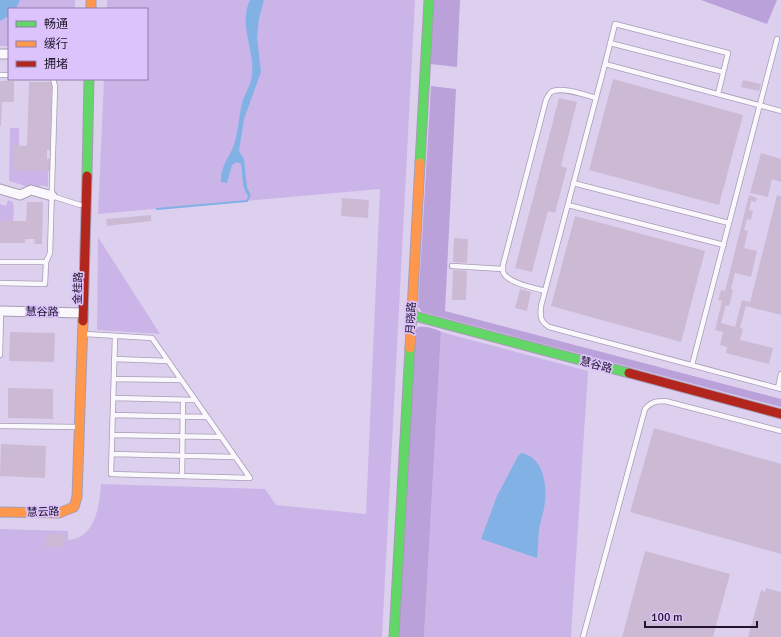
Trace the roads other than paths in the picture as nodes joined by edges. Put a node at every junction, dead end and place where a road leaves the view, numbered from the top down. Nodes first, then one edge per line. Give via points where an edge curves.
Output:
1 (429, 0) edge
2 (777, 39) dead end
3 (610, 43) junction
4 (605, 64) junction
5 (723, 72) junction
6 (53, 80) edge
7 (83, 80) edge
8 (89, 80) edge
9 (718, 94) junction
10 (596, 98) junction
11 (760, 105) junction
12 (781, 111) edge
13 (574, 183) junction
14 (0, 189) edge
15 (52, 196) junction
16 (80, 205) junction
17 (568, 205) junction
18 (729, 223) junction
19 (724, 245) junction
20 (0, 262) edge
21 (46, 262) junction
22 (452, 266) dead end
23 (503, 269) junction
24 (0, 283) edge
25 (545, 291) junction
26 (0, 311) edge
27 (80, 313) junction
28 (411, 315) junction
29 (83, 334) junction
30 (115, 336) junction
31 (0, 355) edge
32 (114, 359) junction
33 (168, 361) junction
34 (692, 365) junction
35 (781, 374) edge
36 (114, 379) junction
37 (181, 380) junction
38 (779, 388) edge
39 (114, 398) junction
40 (183, 400) junction
41 (195, 400) junction
42 (781, 414) edge
43 (113, 415) junction
44 (183, 417) junction
45 (208, 417) junction
46 (0, 426) edge
47 (77, 427) junction
48 (781, 431) edge
49 (112, 435) junction
50 (183, 436) junction
51 (221, 437) junction
52 (112, 454) junction
53 (183, 456) junction
54 (235, 457) junction
55 (182, 476) junction
56 (75, 497) junction
57 (0, 507) edge
58 (0, 512) edge
59 (394, 637) edge
60 (583, 637) edge

1 - 28 street, 月晓路
2 - 11 lane
3 - 4 lane
3 - 5 lane
3 - 5 lane via 615,24 728,53
4 - 9 lane
4 - 10 lane
5 - 9 lane
6 - 15 lane
7 - 16 street, 金桂路
8 - 27 street, 金桂路
9 - 11 lane
10 - 13 lane
10 - 23 lane via 559,90 551,92 546,100
11 - 12 lane
11 - 18 lane
13 - 17 lane
13 - 18 lane
14 - 15 street via 20,195 31,190
15 - 16 lane
15 - 21 lane via 50,253
16 - 27 street, 金桂路
17 - 19 lane
17 - 25 lane
18 - 19 lane
19 - 34 lane
20 - 21 lane
21 - 24 lane via 45,284
22 - 23 lane
23 - 25 lane via 508,278
25 - 34 lane via 540,316 543,323 549,327
26 - 27 street, 慧谷路
26 - 31 lane
27 - 29 street, 金桂路
27 - 47 street, 金桂路
28 - 42 street, 慧谷路
28 - 59 street, 月晓路
29 - 30 lane
29 - 47 street, 金桂路
30 - 32 lane
30 - 33 lane via 152,338
32 - 33 lane
32 - 36 lane
33 - 37 lane
34 - 38 lane
35 - 38 lane
36 - 37 lane
36 - 39 lane
37 - 41 lane
39 - 40 lane
39 - 43 lane
40 - 41 lane
40 - 44 lane
41 - 45 lane
43 - 44 lane
43 - 49 lane
44 - 45 lane
44 - 50 lane
45 - 51 lane
46 - 47 lane
47 - 56 street, 金桂路
48 - 60 lane via 665,401 649,404 645,409
49 - 50 lane
49 - 52 lane
50 - 51 lane
50 - 53 lane
51 - 54 lane
52 - 53 lane
52 - 55 lane via 111,474
53 - 54 lane
53 - 55 lane
54 - 55 lane via 250,478
56 - 57 street, 慧云路 via 59,508
56 - 58 street, 慧云路 via 74,507 59,513

